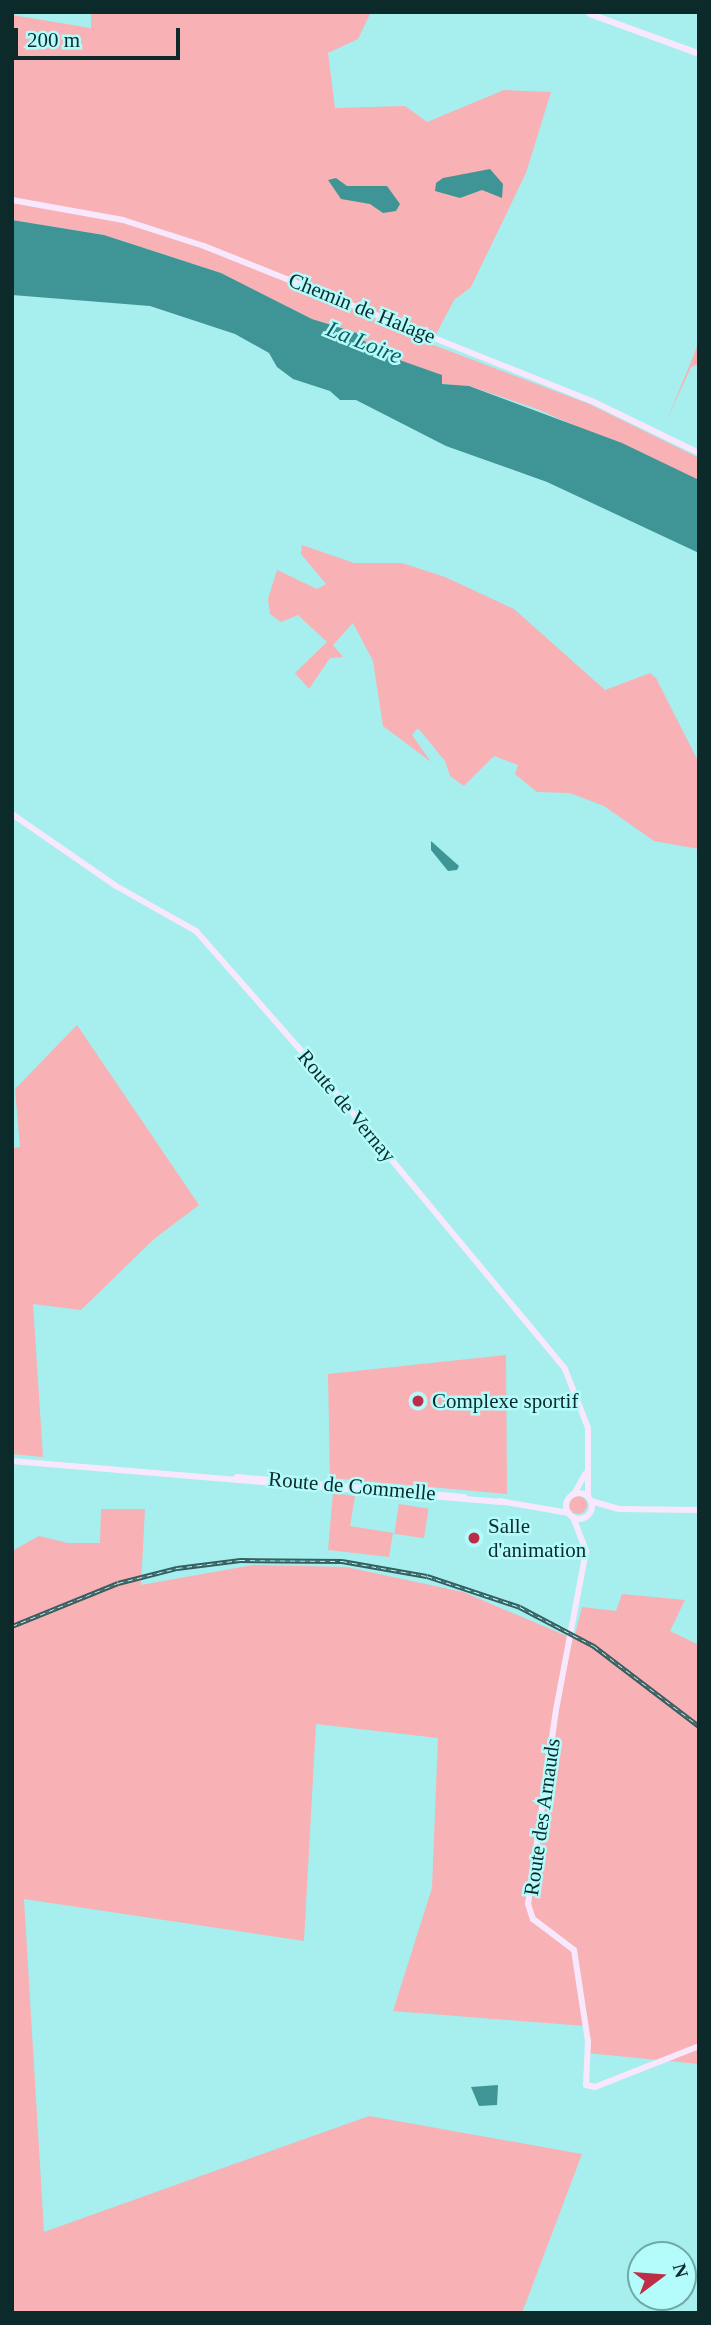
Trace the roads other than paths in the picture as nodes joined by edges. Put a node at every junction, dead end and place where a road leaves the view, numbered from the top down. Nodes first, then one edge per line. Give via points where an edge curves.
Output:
1 (589, 13) edge
2 (698, 53) edge
3 (12, 200) edge
4 (699, 453) edge
5 (12, 814) edge
6 (12, 1461) edge
7 (586, 1472) junction
8 (574, 1494) junction
9 (589, 1499) junction
10 (568, 1500) junction
11 (545, 1506) junction
12 (606, 1508) junction
13 (699, 1510) edge
14 (571, 1515) junction
15 (587, 1516) junction
16 (582, 1535) junction
17 (699, 2046) edge

1 - 2 street
3 - 4 street, Chemin de Halage via 123,220 204,246 592,401
5 - 7 street, Route de Vernay via 116,886 181,920 209,942 565,1369 585,1412
6 - 11 street, Route de Commelle via 297,1480
7 - 8 street, Route de Vernay
7 - 9 street, Route de Vernay
8 - 9 street
8 - 10 street, Route de Vernay
9 - 12 street
9 - 15 street, Route de Vernay
10 - 11 street, Route de Commelle
10 - 14 street
11 - 14 street, Route de Commelle
12 - 13 street
12 - 15 street
14 - 15 street, Route de Commelle
14 - 16 street, Route des Arnauds
15 - 16 street, Route des Arnauds
16 - 17 street, Route des Arnauds via 586,1551 556,1710 528,1904 533,1919 575,1950 588,2042 586,2085 596,2087

